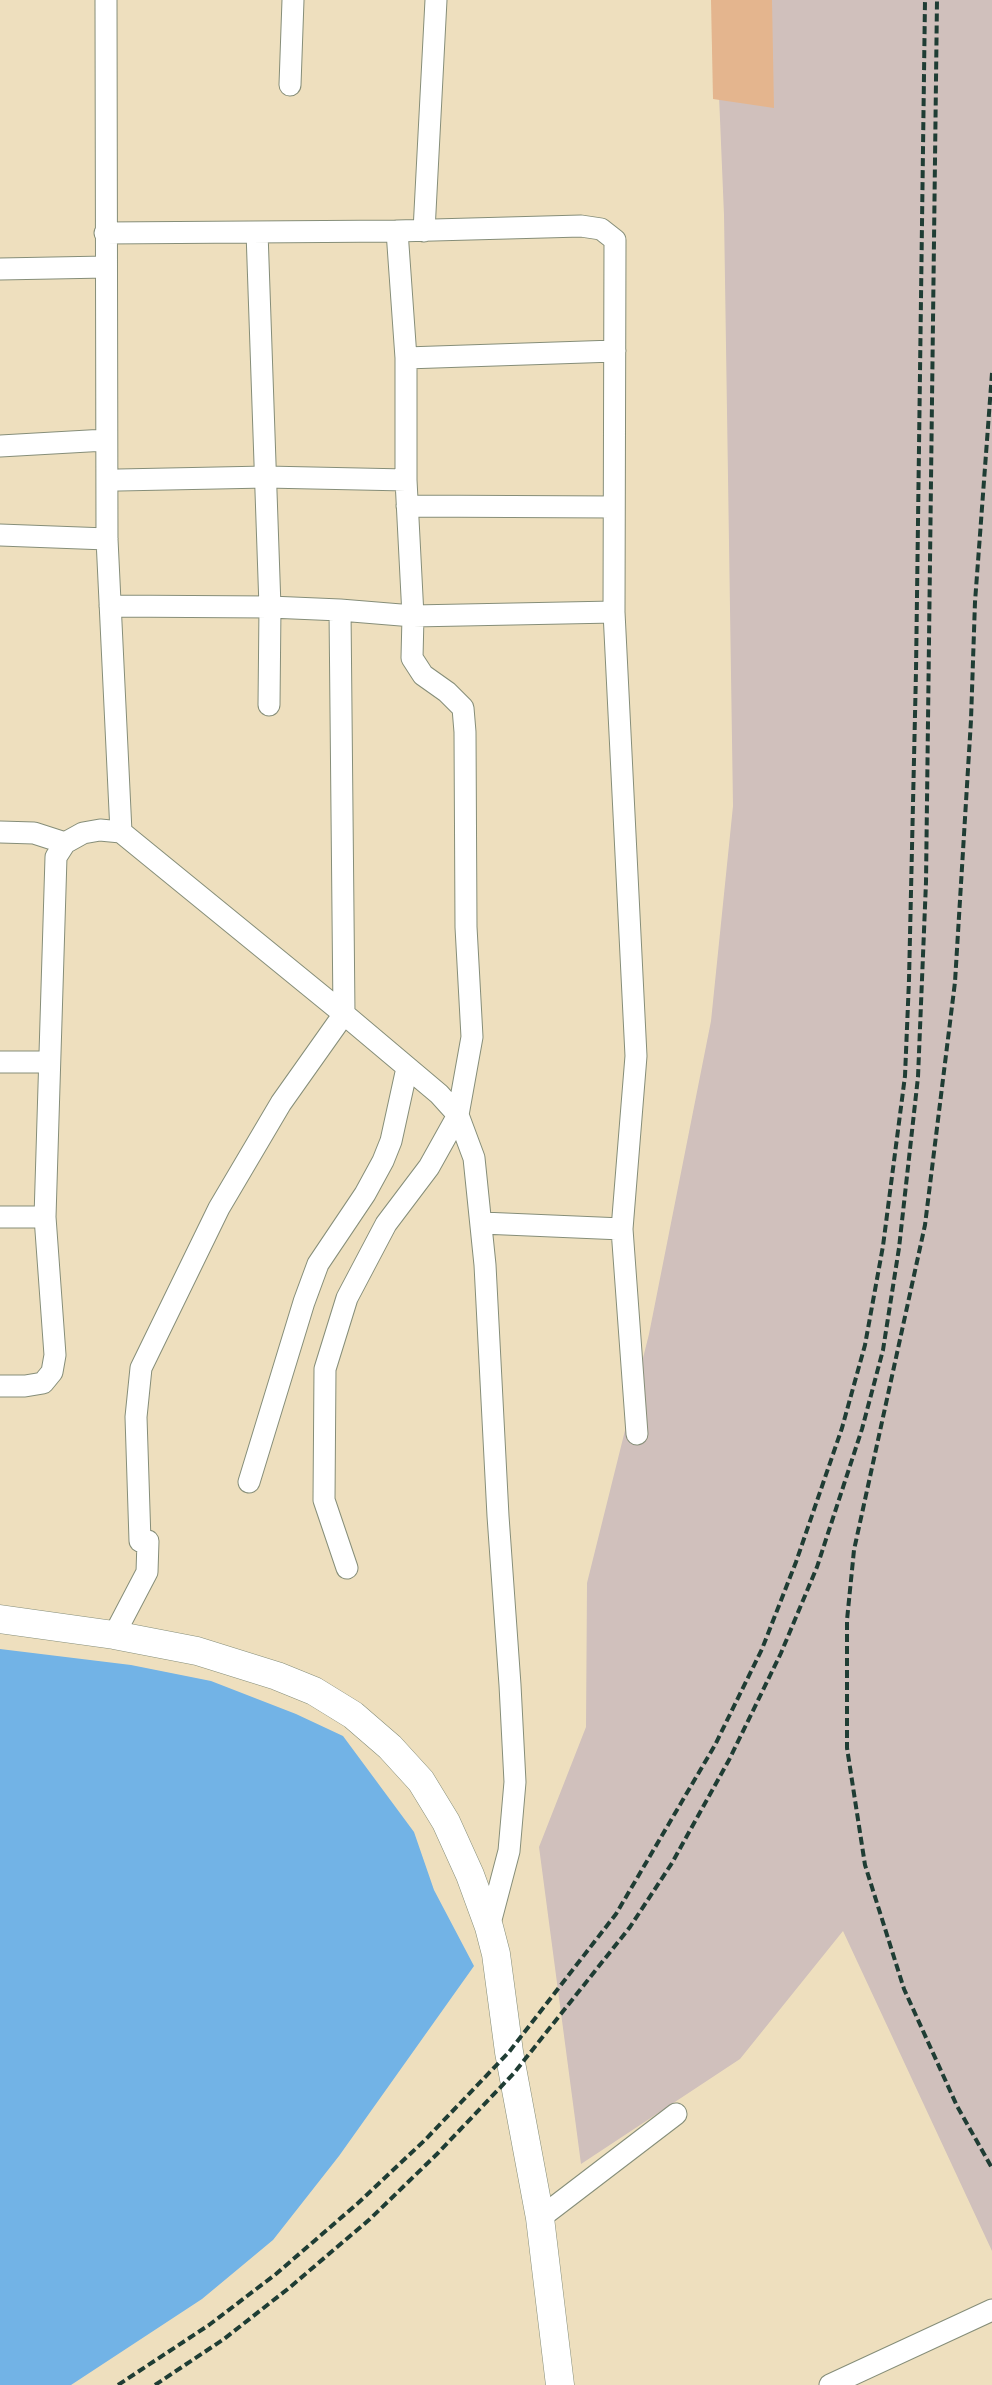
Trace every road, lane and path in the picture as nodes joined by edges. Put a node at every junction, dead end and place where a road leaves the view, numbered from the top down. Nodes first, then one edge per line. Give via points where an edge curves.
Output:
1 (106, 0) edge
2 (293, 0) edge
3 (436, 0) edge
4 (290, 85) dead end
5 (397, 231) junction
6 (424, 231) junction
7 (257, 232) junction
8 (105, 233) junction
9 (106, 267) junction
10 (0, 269) edge
11 (615, 351) junction
12 (406, 358) junction
13 (106, 440) junction
14 (0, 446) edge
15 (266, 477) junction
16 (119, 480) dead end
17 (406, 480) junction
18 (407, 506) junction
19 (614, 506) junction
20 (0, 535) edge
21 (107, 539) junction
22 (110, 606) junction
23 (270, 607) junction
24 (340, 610) junction
25 (614, 612) junction
26 (413, 616) junction
27 (269, 705) dead end
28 (0, 832) edge
29 (122, 832) junction
30 (65, 842) junction
31 (344, 1014) junction
32 (0, 1062) edge
33 (48, 1062) junction
34 (423, 1082) junction
35 (458, 1116) junction
36 (0, 1217) edge
37 (44, 1217) junction
38 (482, 1223) junction
39 (622, 1228) junction
40 (0, 1386) edge
41 (637, 1434) dead end
42 (249, 1482) dead end
43 (347, 1568) dead end
44 (0, 1619) edge
45 (114, 1635) junction
46 (489, 1927) junction
47 (676, 2114) dead end
48 (540, 2218) junction
49 (992, 2310) edge
50 (560, 2385) edge
51 (830, 2385) edge

1 - 8 street
2 - 4 street
3 - 6 street
5 - 6 street
5 - 7 street
5 - 12 street
6 - 11 street via 581,226 601,229 615,240
7 - 8 street
7 - 15 street
8 - 9 street
9 - 10 street
9 - 13 street
11 - 12 street
11 - 19 street
12 - 17 street
13 - 14 street
13 - 21 street
15 - 16 street
15 - 17 street
15 - 23 street
17 - 18 street
18 - 19 street
18 - 26 street
19 - 25 street
20 - 21 street
21 - 22 street
22 - 23 street
22 - 29 street
23 - 24 street
23 - 27 street
24 - 26 street
24 - 31 street
25 - 26 street
25 - 39 street via 636,1056
26 - 35 street via 412,658 423,675 463,708 466,732 466,927 472,1037
28 - 30 street via 34,833
29 - 30 street via 83,832
29 - 31 street
30 - 33 street via 56,857
31 - 34 street
31 - 45 street via 281,1103 219,1208 141,1368 136,1417 147,1572
32 - 33 street
33 - 37 street
34 - 35 street
34 - 42 street via 365,1194 318,1264
35 - 38 street via 474,1158
35 - 43 street via 429,1167 386,1224 347,1298 325,1368 324,1500
36 - 37 street
37 - 40 street via 55,1354 52,1372 43,1383
38 - 39 street
38 - 46 street via 515,1782 509,1851
39 - 41 street
44 - 45 main road
45 - 46 main road via 237,1662 314,1691 354,1715 421,1781 446,1822
46 - 48 main road
47 - 48 street
48 - 50 main road
49 - 51 street

